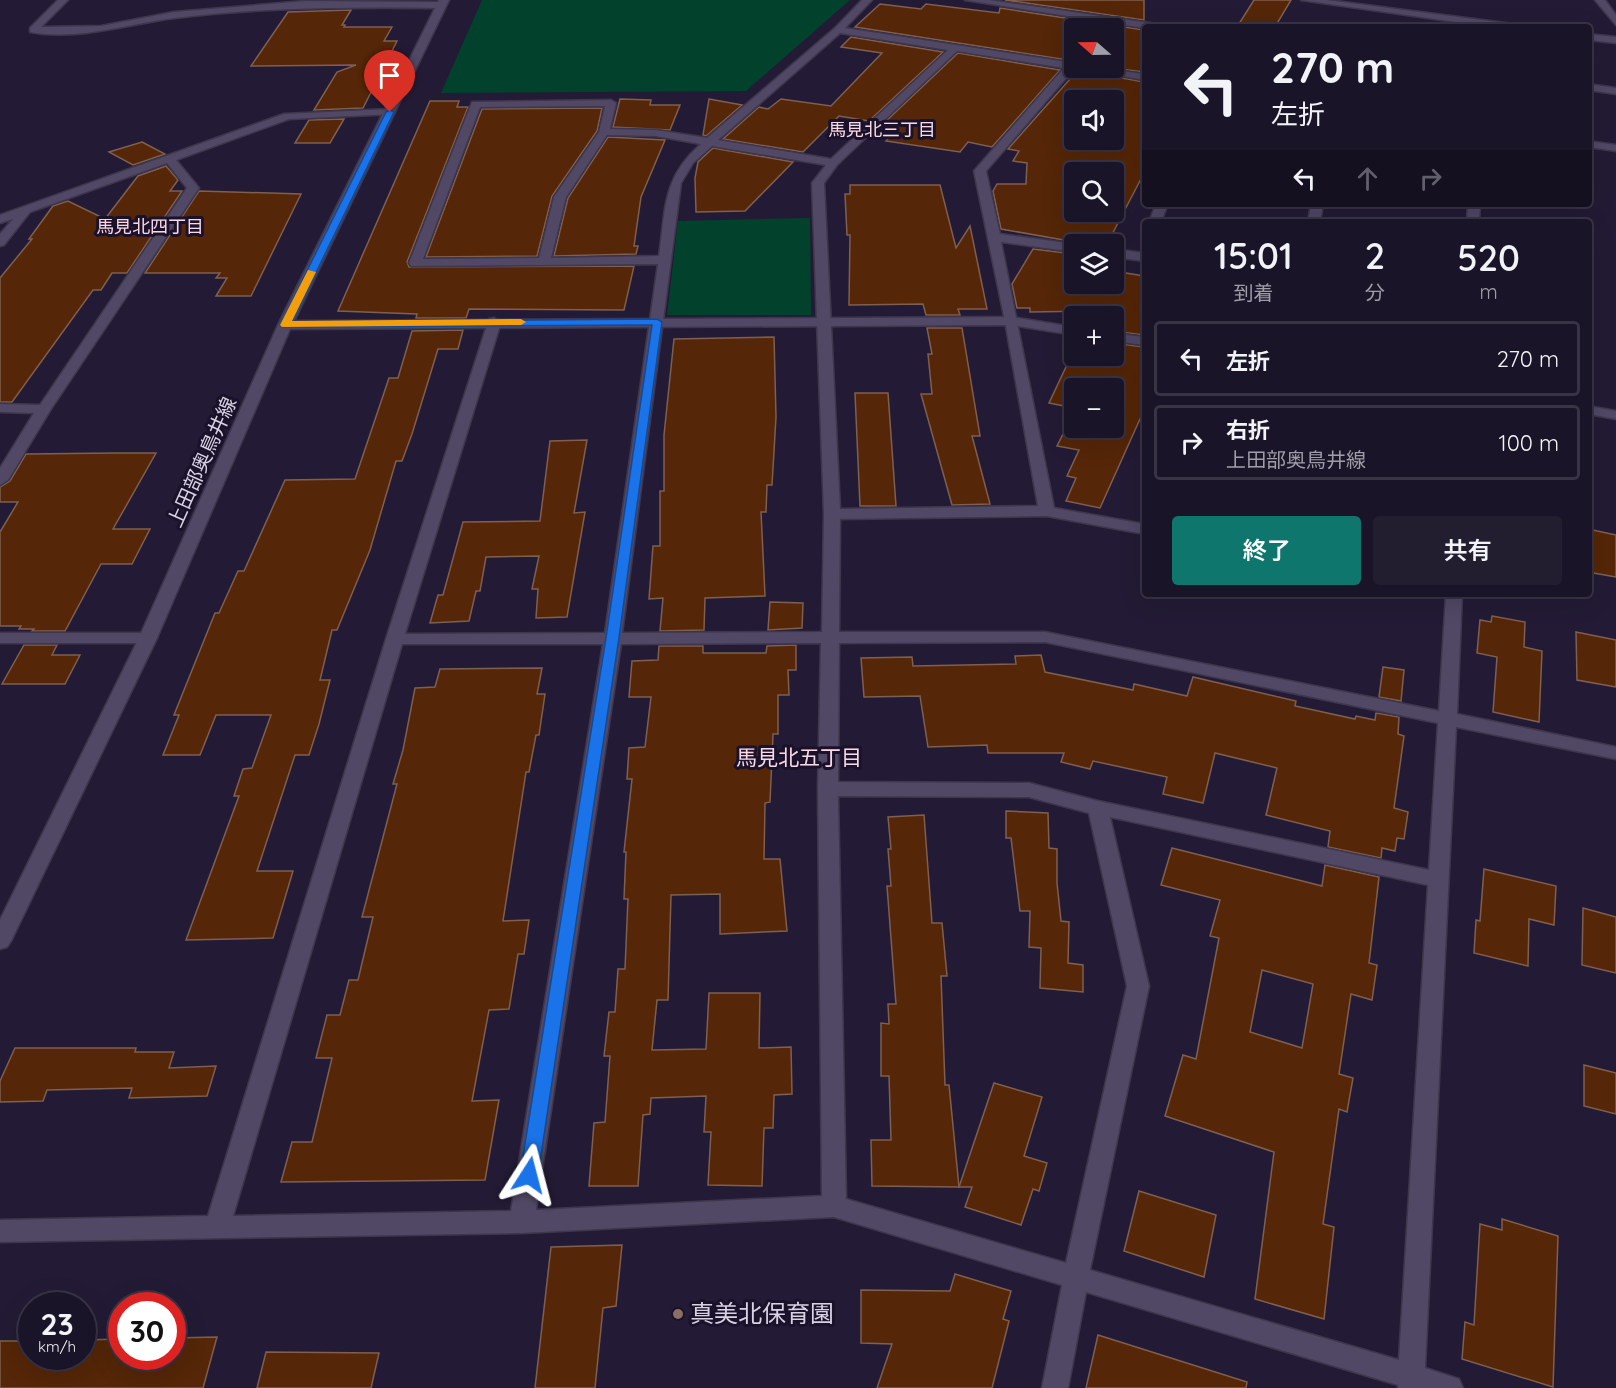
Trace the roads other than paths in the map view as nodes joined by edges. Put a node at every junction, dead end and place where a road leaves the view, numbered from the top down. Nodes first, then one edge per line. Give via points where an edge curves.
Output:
1 (63, 0) edge
2 (186, 0) edge
3 (867, 0) edge
4 (970, 0) edge
5 (1306, 0) edge
6 (1392, 0) edge
7 (1600, 0) edge
8 (307, 2) edge
9 (443, 2) edge
10 (1002, 2) edge
11 (1388, 11) junction
12 (174, 15) junction
13 (1616, 22) edge
14 (1490, 24) edge
15 (1142, 25) edge
16 (838, 30) junction
17 (1592, 37) edge
18 (1616, 40) edge
19 (955, 48) junction
20 (1064, 64) edge
21 (1124, 74) edge
22 (1142, 77) edge
23 (1065, 78) edge
24 (1592, 88) edge
25 (1616, 91) edge
26 (390, 112) junction
27 (604, 132) junction
28 (709, 141) junction
29 (1592, 145) edge
30 (1616, 148) edge
31 (170, 159) junction
32 (833, 163) junction
33 (25, 211) junction
34 (0, 219) edge
35 (993, 237) junction
36 (0, 242) edge
37 (1064, 247) edge
38 (1124, 254) edge
39 (1142, 255) edge
40 (666, 260) junction
41 (544, 262) junction
42 (1012, 321) junction
43 (494, 322) junction
44 (657, 322) junction
45 (824, 323) junction
46 (285, 325) junction
47 (1064, 329) edge
48 (1124, 338) edge
49 (1142, 341) edge
50 (0, 408) edge
51 (44, 409) junction
52 (1592, 411) edge
53 (1616, 415) edge
54 (0, 480) edge
55 (1047, 511) junction
56 (831, 514) junction
57 (1142, 529) edge
58 (1454, 597) edge
59 (829, 637) junction
60 (0, 638) edge
61 (148, 638) junction
62 (613, 638) junction
63 (395, 639) junction
64 (1446, 717) junction
65 (1616, 753) edge
66 (828, 789) junction
67 (1098, 808) junction
68 (1439, 880) junction
69 (0, 941) edge
70 (834, 1206) junction
71 (522, 1222) junction
72 (217, 1227) junction
73 (0, 1231) edge
74 (1076, 1276) junction
75 (1411, 1382) edge
76 (1055, 1388) edge
77 (1450, 1388) edge

1 - 12 street via 33,30 101,29
2 - 12 street
3 - 16 street
4 - 10 street
5 - 11 street
6 - 11 street
7 - 13 street
8 - 9 street
8 - 12 street
9 - 26 street, 上田部奥鳥井線
10 - 15 street
11 - 14 street
16 - 19 street
16 - 28 street
17 - 18 street
19 - 20 street
19 - 32 street
21 - 22 street
23 - 35 street via 980,171
24 - 25 street
26 - 31 street via 288,116
26 - 46 street, 上田部奥鳥井線
27 - 28 street via 656,133
27 - 41 street via 560,197
27 - 41 street via 611,103 476,104 415,263
28 - 32 street
28 - 40 street via 688,161 675,183
29 - 30 street
31 - 33 street
31 - 51 street via 194,188
32 - 45 street via 818,183
33 - 34 street
33 - 36 street
35 - 37 street
35 - 42 street
38 - 39 street
40 - 41 street
40 - 44 street
42 - 45 street
42 - 47 street
42 - 55 street
43 - 44 street
43 - 46 street
43 - 63 street
44 - 45 street
44 - 62 street
45 - 56 street
46 - 61 street, 上田部奥鳥井線
48 - 49 street
50 - 51 street
51 - 54 street
52 - 53 street
55 - 56 street
55 - 57 street
56 - 59 street
58 - 64 street
59 - 62 street
59 - 64 street via 1045,637
59 - 66 street
60 - 61 street
61 - 69 street, 上田部奥鳥井線
62 - 63 street
62 - 71 street
63 - 72 street
64 - 65 street
64 - 68 street
66 - 67 street via 1029,790
66 - 70 street
67 - 68 street
67 - 74 street via 1138,986
68 - 75 street
70 - 71 street
70 - 74 street
71 - 72 street
72 - 73 street
74 - 75 street
74 - 76 street
75 - 77 street

